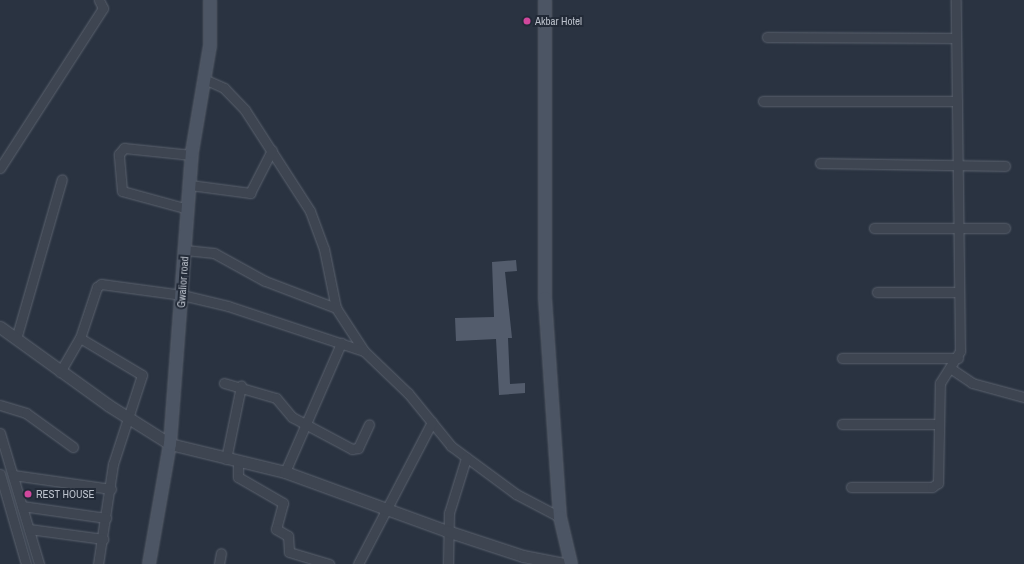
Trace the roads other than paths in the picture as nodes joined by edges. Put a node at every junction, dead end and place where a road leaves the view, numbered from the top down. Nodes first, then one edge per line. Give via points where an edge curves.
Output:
1 (99, 0) edge
2 (210, 0) edge
3 (545, 0) edge
4 (956, 0) edge
5 (767, 37) dead end
6 (956, 38) junction
7 (204, 79) junction
8 (763, 101) dead end
9 (957, 101) junction
10 (272, 150) junction
11 (192, 155) junction
12 (820, 163) dead end
13 (958, 166) junction
14 (1004, 166) dead end
15 (0, 168) edge
16 (62, 179) dead end
17 (190, 185) junction
18 (188, 209) junction
19 (959, 227) junction
20 (874, 228) dead end
21 (1004, 228) dead end
22 (185, 250) junction
23 (876, 292) dead end
24 (958, 292) junction
25 (182, 295) junction
26 (336, 308) junction
27 (0, 327) edge
28 (80, 338) junction
29 (16, 339) junction
30 (341, 343) junction
31 (364, 351) junction
32 (842, 358) dead end
33 (958, 358) junction
34 (950, 368) junction
35 (60, 372) junction
36 (224, 383) dead end
37 (241, 386) junction
38 (1024, 397) edge
39 (0, 404) edge
40 (130, 418) junction
41 (432, 422) junction
42 (369, 424) dead end
43 (842, 424) dead end
44 (939, 424) junction
45 (305, 426) junction
46 (0, 432) edge
47 (170, 444) junction
48 (73, 447) dead end
49 (466, 458) junction
50 (226, 459) junction
51 (238, 462) junction
52 (285, 472) junction
53 (0, 474) edge
54 (13, 475) junction
55 (850, 487) dead end
56 (111, 489) junction
57 (22, 506) junction
58 (387, 507) junction
59 (560, 517) junction
60 (106, 518) junction
61 (29, 529) junction
62 (447, 531) junction
63 (103, 539) junction
64 (221, 553) dead end
65 (521, 560) edge
66 (26, 564) edge
67 (39, 564) edge
68 (98, 564) edge
69 (149, 564) edge
70 (219, 564) edge
71 (329, 564) edge
72 (358, 564) edge
73 (448, 564) edge
74 (564, 564) edge
75 (571, 564) edge

1 - 15 street via 103,8
2 - 7 main road, Gwalior road via 210,46
3 - 59 main road via 545,298
4 - 6 street
5 - 6 street
6 - 9 street
7 - 10 street via 218,84 230,94
7 - 11 main road, Gwalior road
8 - 9 street
9 - 13 street
10 - 17 street via 250,193
10 - 26 street via 313,216
11 - 17 main road, Gwalior road
11 - 18 street via 124,148 119,154 122,191
12 - 13 street
13 - 14 street
13 - 19 street
16 - 29 street
17 - 18 main road, Gwalior road
18 - 22 main road, Gwalior road
19 - 20 street
19 - 21 street
19 - 24 street
22 - 25 main road, Gwalior road
22 - 26 street via 214,253 264,281
23 - 24 street
24 - 33 street
25 - 28 street via 98,284
25 - 30 street
25 - 47 main road, Gwalior road
26 - 31 street
27 - 29 street
28 - 35 street
28 - 40 street via 141,372
29 - 35 street
30 - 31 street
30 - 45 street
31 - 41 street
32 - 33 street
33 - 34 street
34 - 38 street via 972,383
34 - 44 street via 940,383
35 - 40 street
36 - 37 street
37 - 45 street via 276,398 292,417
37 - 50 street
39 - 48 street via 26,413
40 - 47 street
40 - 56 street via 116,451
41 - 49 street
41 - 58 street
42 - 45 street via 354,449
43 - 44 street
44 - 55 street via 936,486
45 - 52 street
46 - 54 street
47 - 50 street
47 - 69 main road, Gwalior road
49 - 59 street via 516,494
49 - 62 street via 450,505
50 - 51 street
51 - 52 street
51 - 71 street via 238,478 283,503 276,529 288,536 290,552
52 - 58 street
53 - 66 street
54 - 56 street
54 - 57 street
56 - 60 street
57 - 60 street
57 - 61 street
58 - 62 street
58 - 72 street
59 - 75 main road
60 - 63 street
61 - 63 street
61 - 67 street
62 - 65 street
62 - 73 street
63 - 68 street
64 - 70 street
65 - 74 street

